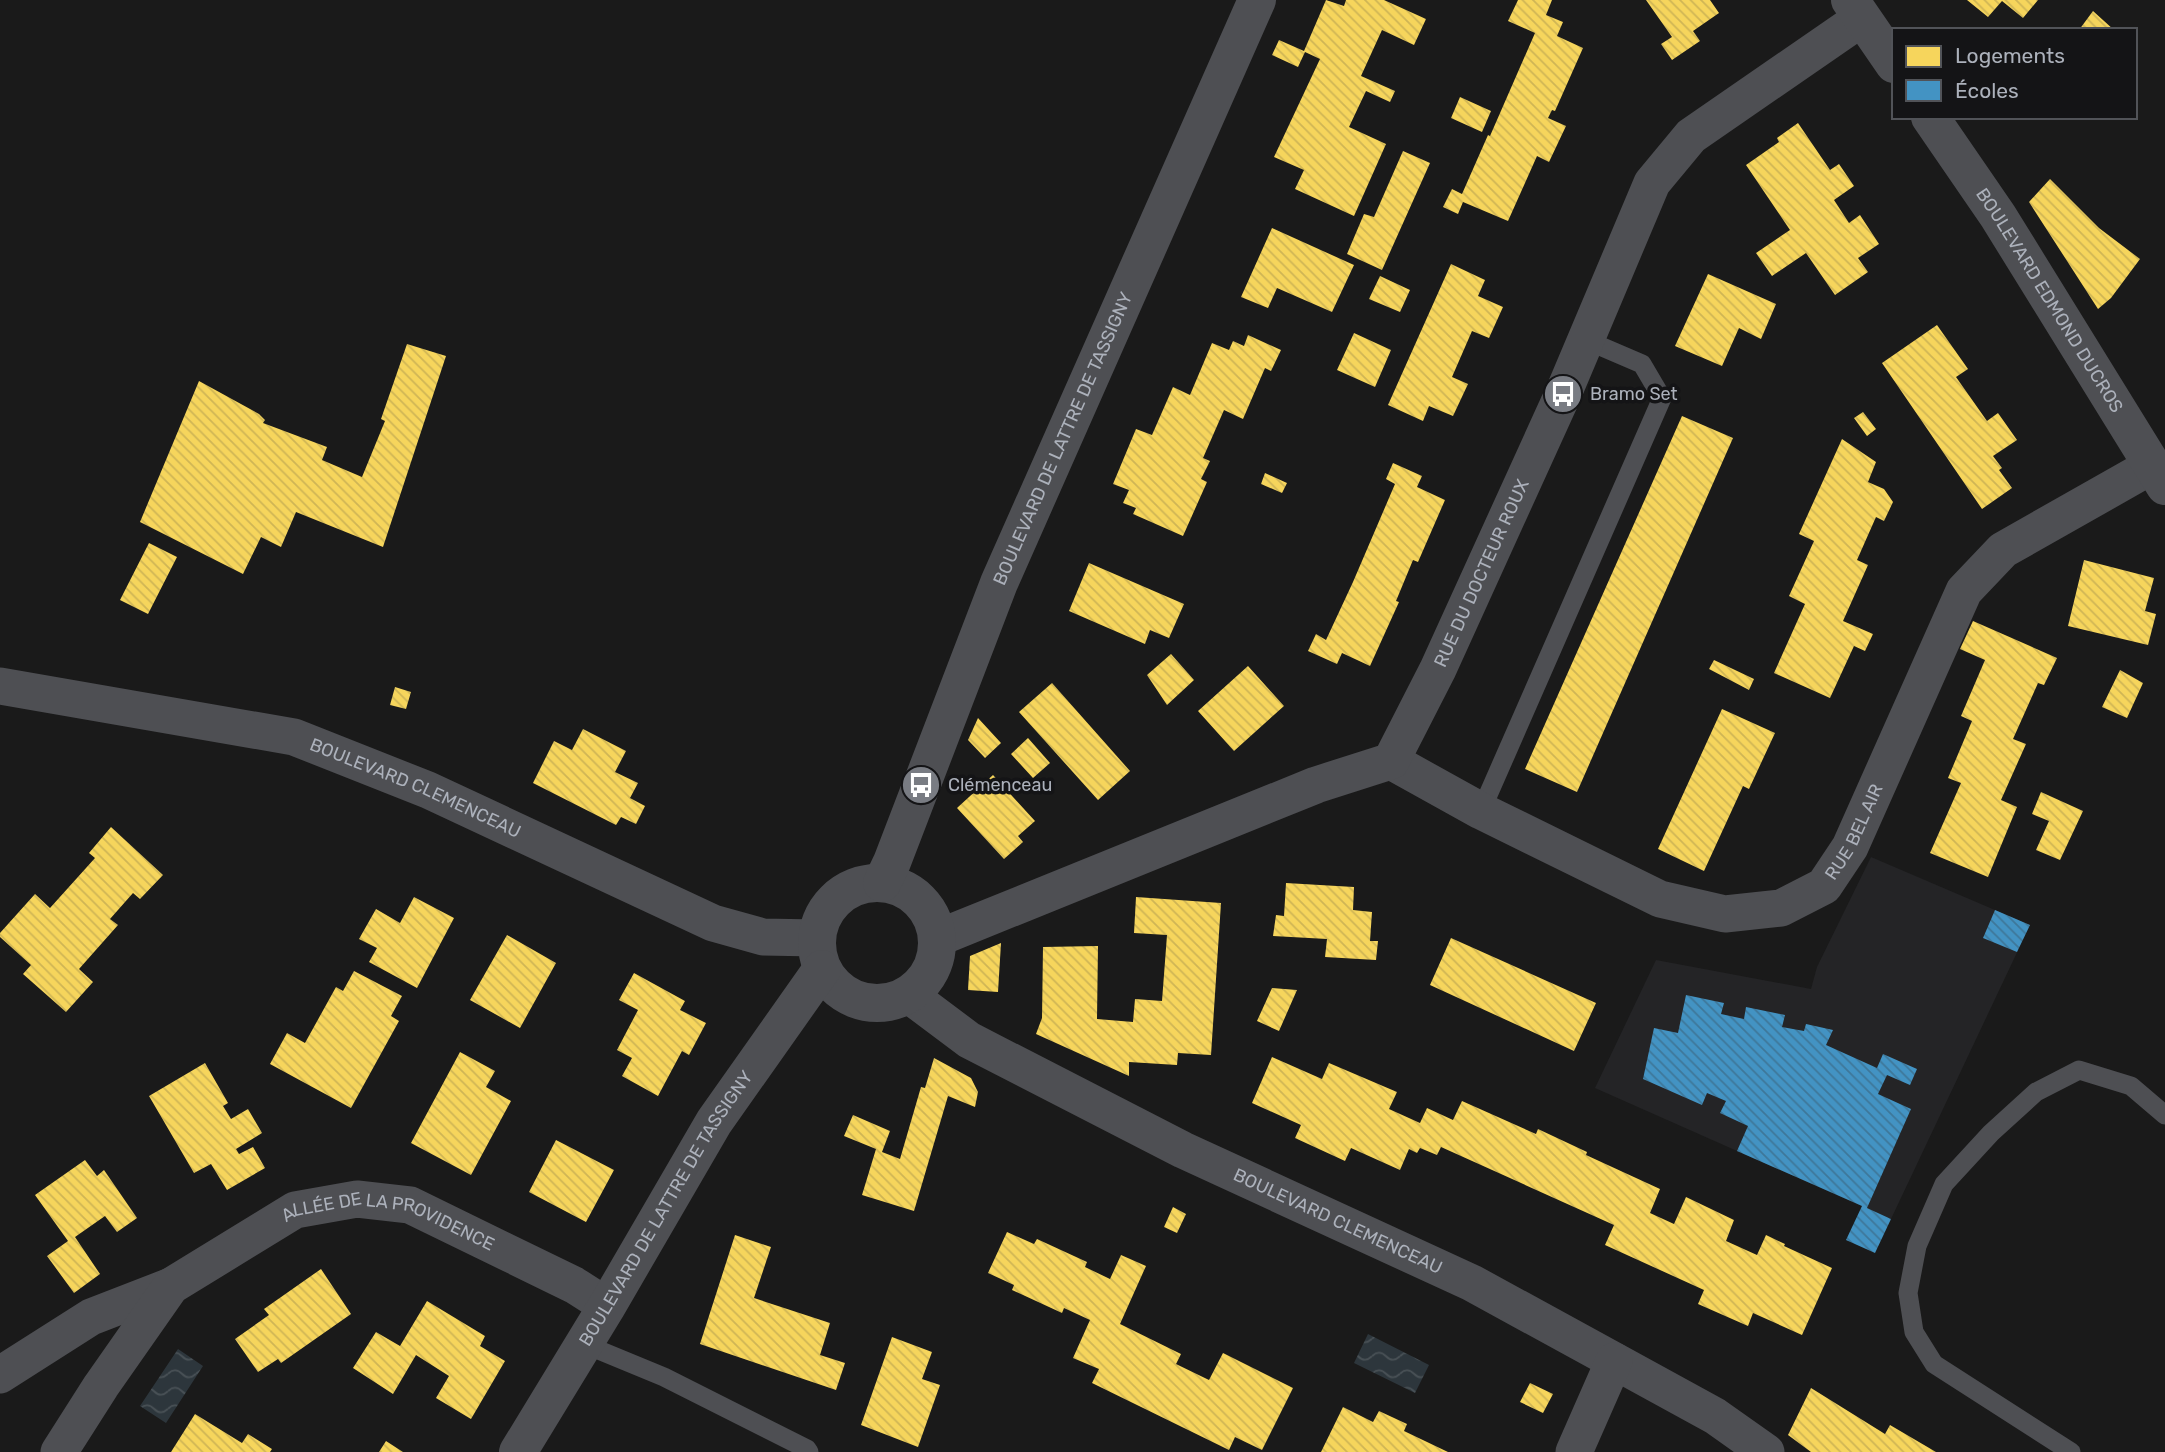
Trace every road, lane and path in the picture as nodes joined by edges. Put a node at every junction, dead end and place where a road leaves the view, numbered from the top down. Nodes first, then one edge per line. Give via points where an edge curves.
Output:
1 (1257, 0) edge
2 (1856, 9) edge
3 (1892, 61) edge
4 (1931, 119) edge
5 (1586, 340) junction
6 (2159, 476) edge
7 (0, 686) edge
8 (1391, 761) junction
9 (1480, 811) junction
10 (882, 883) junction
11 (938, 939) junction
12 (819, 954) junction
13 (909, 995) junction
14 (2165, 1115) edge
15 (171, 1286) junction
16 (607, 1306) junction
17 (584, 1344) junction
18 (1614, 1361) junction
19 (0, 1375) edge
20 (59, 1452) edge
21 (518, 1452) edge
22 (809, 1452) edge
23 (1574, 1452) edge
24 (1766, 1452) edge
25 (2071, 1452) edge

1 - 10 street, BOULEVARD DE LATTRE DE TASSIGNY via 999,583
2 - 3 street
2 - 5 street, RUE DU DOCTEUR ROUX via 1691,136 1652,183
4 - 6 street, BOULEVARD EDMOND DUCROS via 2006,228
5 - 8 street, RUE DU DOCTEUR ROUX via 1438,669
5 - 9 lane via 1642,364 1662,398
6 - 9 street, RUE BEL AIR via 2003,550 1964,592 1850,847 1824,886 1781,908 1725,914 1660,899
7 - 12 street, BOULEVARD CLEMENCEAU via 294,737 428,790 713,923
8 - 9 street, RUE BEL AIR
8 - 11 street via 1316,785
10 - 11 street via 902,888 920,901 932,918
10 - 12 street via 851,888 827,908 820,923
11 - 13 street via 936,961
12 - 13 street via 834,986 850,998 890,1003
12 - 16 street, BOULEVARD DE LATTRE DE TASSIGNY
13 - 18 street, BOULEVARD CLEMENCEAU via 970,1040 1040,1077 1183,1150 1472,1283
14 - 25 lane via 2131,1086 2079,1070 2036,1092 1944,1184 1917,1247 1908,1293 1914,1332 1934,1364
15 - 16 street, ALLÉE DE LA PROVIDENCE via 295,1210 357,1199 410,1205 574,1285
15 - 19 street, ALLÉE DE LA PROVIDENCE via 91,1317
15 - 20 street, ALLÉE DE LA PROVIDENCE
16 - 17 street, BOULEVARD DE LATTRE DE TASSIGNY
17 - 21 street, BOULEVARD DE LATTRE DE TASSIGNY
17 - 22 lane via 664,1377
18 - 23 street
18 - 24 street, BOULEVARD CLEMENCEAU via 1715,1416

